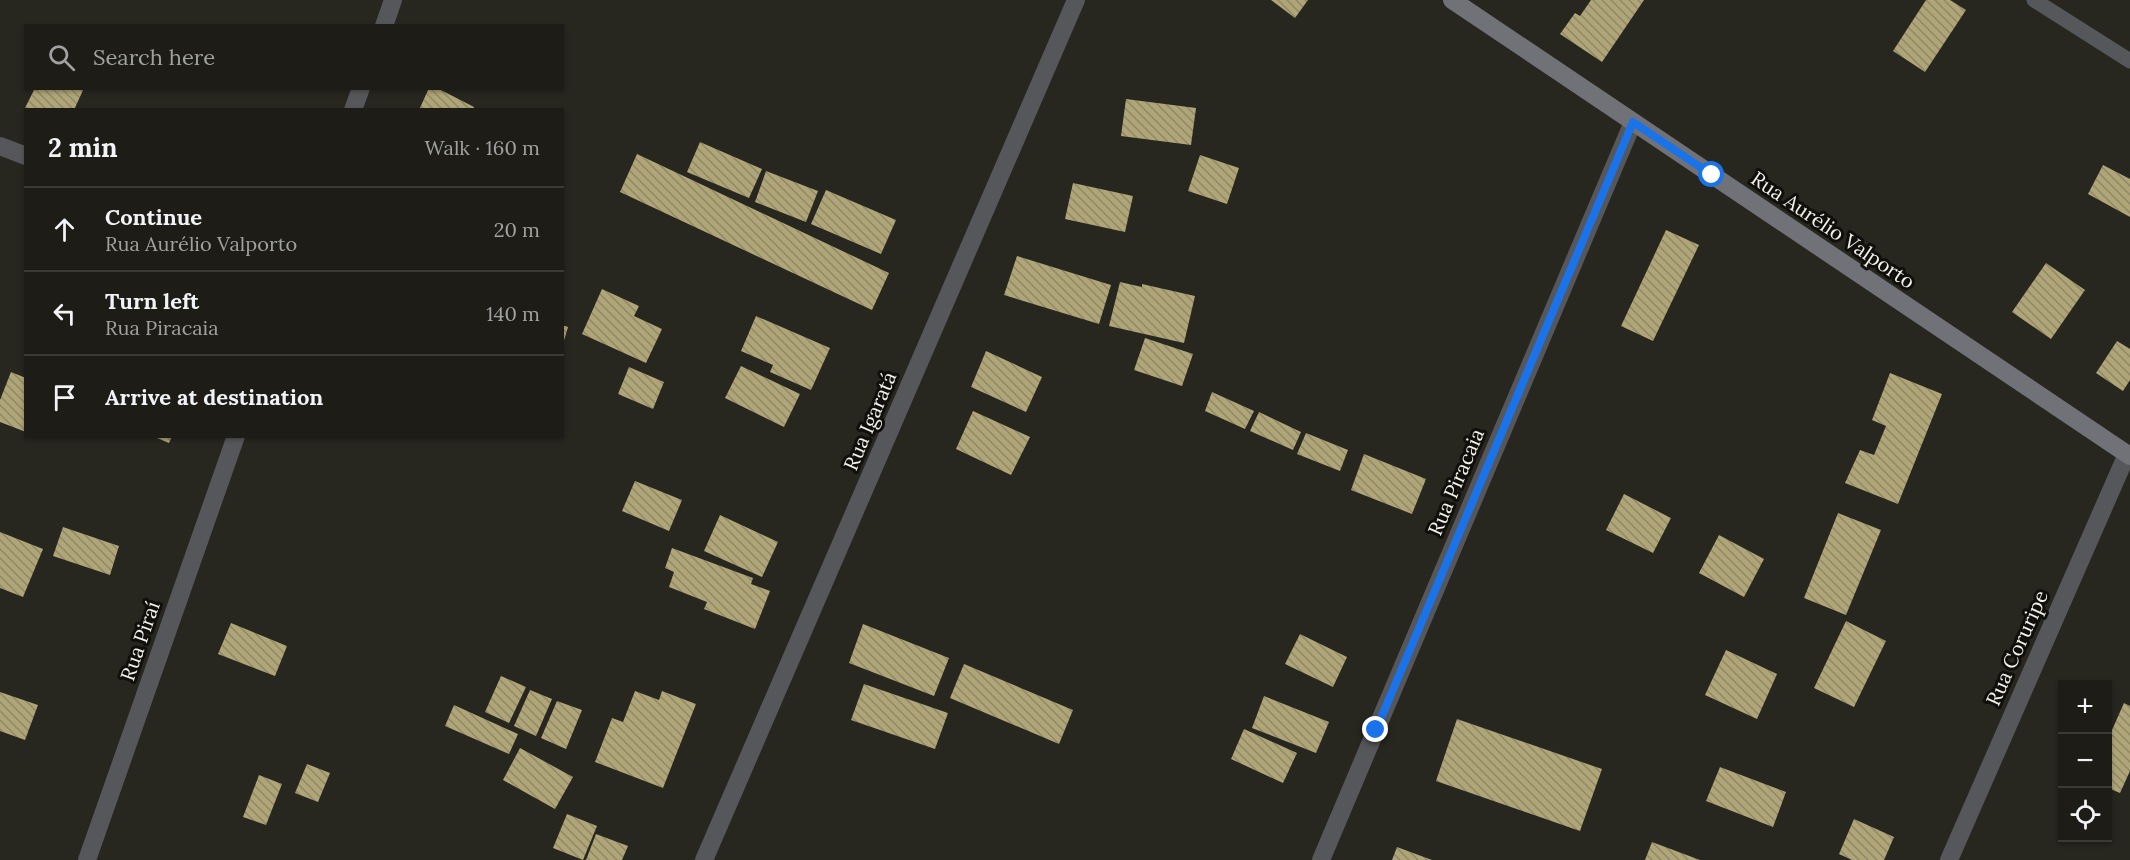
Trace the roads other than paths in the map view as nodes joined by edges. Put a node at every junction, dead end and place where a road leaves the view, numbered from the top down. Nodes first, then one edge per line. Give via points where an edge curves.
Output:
1 (393, 0) edge
2 (1076, 0) edge
3 (1452, 0) edge
4 (2034, 0) edge
5 (385, 24) edge
6 (2130, 61) edge
7 (360, 90) edge
8 (354, 108) edge
9 (1633, 122) junction
10 (0, 146) edge
11 (24, 155) edge
12 (235, 438) edge
13 (2128, 455) edge
14 (87, 860) edge
15 (704, 860) edge
16 (1321, 860) edge
17 (1949, 860) edge

1 - 5 street
2 - 15 street, Rua Igaratá
3 - 9 main road, Rua Aurélio Valporto
4 - 6 lane
7 - 8 street
9 - 13 main road, Rua Aurélio Valporto
9 - 16 street, Rua Piracaia
10 - 11 street
12 - 14 street, Rua Piraí
13 - 17 street, Rua Coruripe

